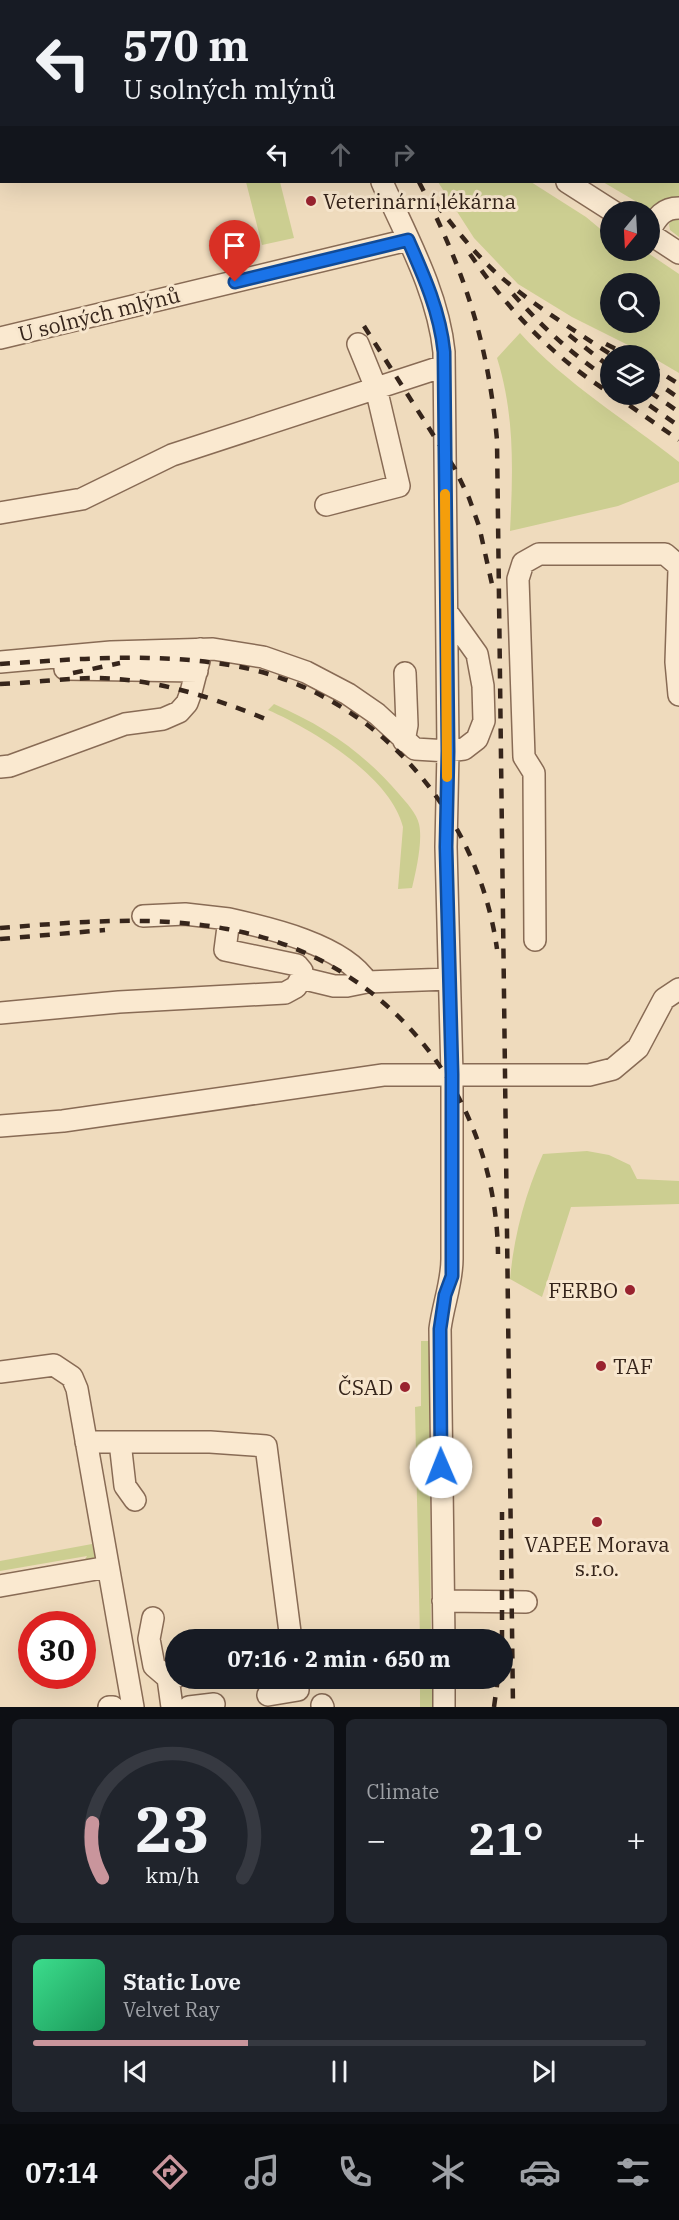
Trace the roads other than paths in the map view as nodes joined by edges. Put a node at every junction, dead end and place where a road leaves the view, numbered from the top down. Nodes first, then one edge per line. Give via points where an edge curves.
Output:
1 (382, 183) edge
2 (569, 183) edge
3 (600, 203) edge
4 (679, 208) edge
5 (660, 214) edge
6 (660, 239) edge
7 (408, 240) junction
8 (679, 253) edge
9 (0, 338) edge
10 (358, 344) dead end
11 (444, 366) junction
12 (376, 388) junction
13 (326, 505) dead end
14 (0, 513) edge
15 (679, 568) edge
16 (447, 612) junction
17 (200, 649) junction
18 (0, 662) edge
19 (36, 669) dead end
20 (197, 671) junction
21 (405, 673) dead end
22 (679, 695) edge
23 (404, 741) junction
24 (448, 751) junction
25 (0, 767) edge
26 (143, 916) dead end
27 (229, 919) junction
28 (536, 940) dead end
29 (301, 978) junction
30 (449, 979) junction
31 (367, 982) junction
32 (679, 988) edge
33 (0, 1012) edge
34 (452, 1074) junction
35 (0, 1126) edge
36 (0, 1372) edge
37 (86, 1442) junction
38 (120, 1442) junction
39 (128, 1496) dead end
40 (108, 1567) junction
41 (0, 1587) edge
42 (443, 1601) junction
43 (526, 1602) dead end
44 (147, 1626) dead end
45 (290, 1629) edge
46 (444, 1629) edge
47 (165, 1673) edge
48 (172, 1689) edge
49 (444, 1689) edge
50 (298, 1692) edge
51 (268, 1695) dead end
52 (214, 1704) dead end
53 (133, 1707) edge
54 (172, 1707) edge
55 (189, 1707) edge
56 (444, 1707) edge

1 - 7 street
2 - 3 street
4 - 5 street
6 - 8 street
7 - 9 street, U solných mlýnů
7 - 11 street via 442,329
10 - 12 street
11 - 12 street
11 - 16 street
12 - 13 street via 399,486
12 - 14 street via 172,455 82,499
15 - 22 street
15 - 28 street via 664,554 539,554 523,563 518,579 524,757 534,773
16 - 24 street
16 - 24 street via 477,654 484,721 477,739 464,749
17 - 18 street
17 - 20 street
17 - 23 street via 263,657 306,672 377,714
19 - 20 street
20 - 25 street via 187,703 179,712 163,719 124,724
21 - 23 street
23 - 24 street via 415,749
24 - 30 street
26 - 27 street via 185,914
27 - 29 street via 225,950 297,965 302,971
27 - 31 street via 282,932 320,947 354,966
29 - 31 street via 334,986
29 - 33 street via 296,987 285,993
30 - 31 street
30 - 34 street
32 - 34 street via 664,999 638,1048 612,1069 589,1075
34 - 35 street via 383,1075 63,1121
34 - 42 street via 452,1276 440,1329
36 - 37 street via 54,1365 64,1370 77,1389
37 - 38 street
37 - 40 street
38 - 39 street
38 - 45 street via 266,1446
40 - 41 street
40 - 53 street
42 - 43 street
42 - 46 street
44 - 47 street via 154,1666
48 - 54 street
49 - 56 street
50 - 51 street
52 - 55 street

